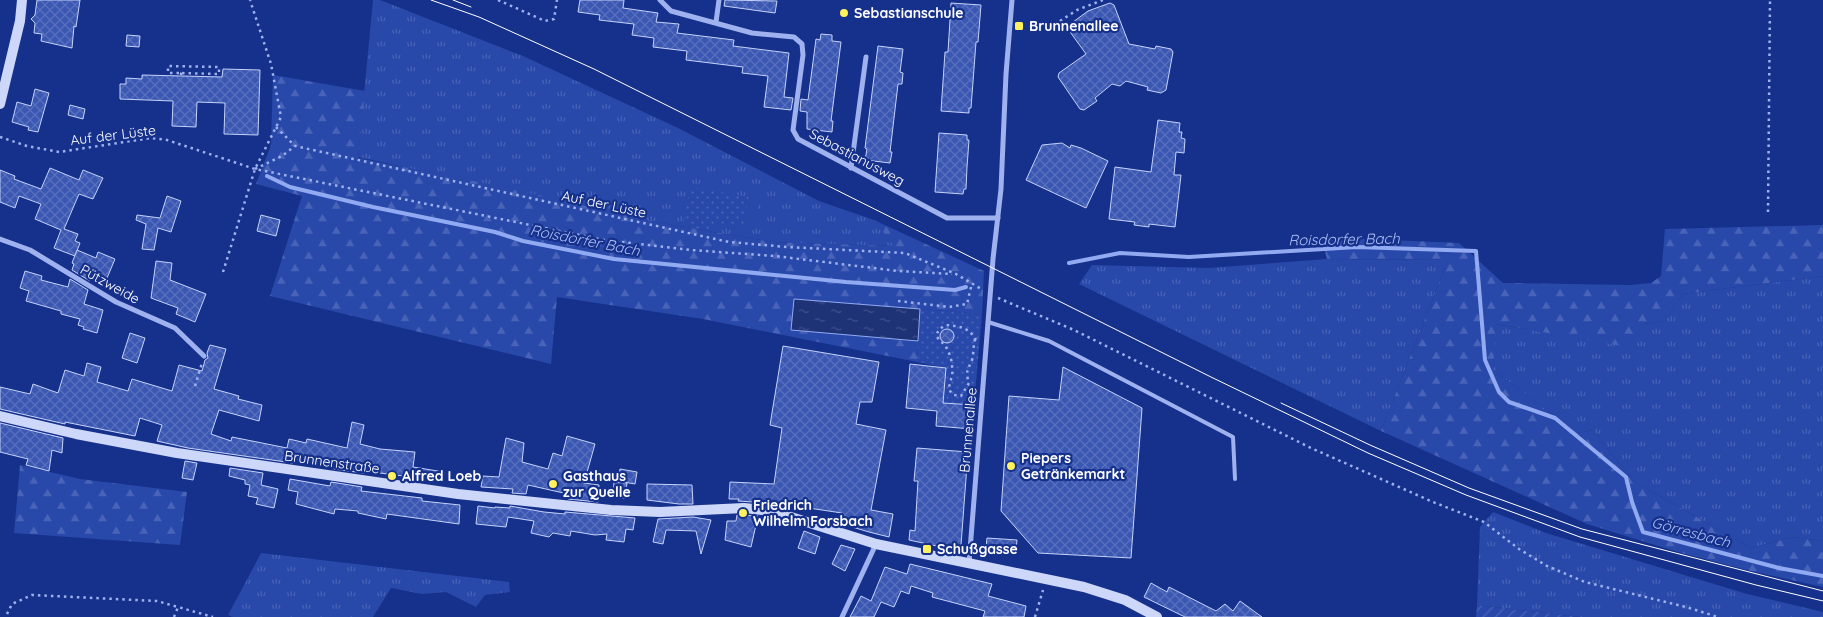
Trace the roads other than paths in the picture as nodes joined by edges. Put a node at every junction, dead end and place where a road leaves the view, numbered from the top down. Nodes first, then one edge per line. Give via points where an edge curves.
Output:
1 (22, 0) edge
2 (660, 0) edge
3 (719, 0) edge
4 (1012, 0) edge
5 (716, 22) junction
6 (866, 57) dead end
7 (0, 104) edge
8 (851, 168) junction
9 (998, 218) junction
10 (0, 238) edge
11 (988, 322) junction
12 (204, 356) road end
13 (0, 416) edge
14 (1235, 479) dead end
15 (876, 544) junction
16 (969, 564) junction
17 (842, 617) edge
18 (1156, 617) edge

1 - 7 street
2 - 5 street, Sebastianusweg via 671,11
3 - 5 street
4 - 9 street, Brunnenallee
5 - 8 street, Sebastianusweg via 752,32 794,37 802,44 792,130 798,138
6 - 8 street
8 - 9 street, Sebastianusweg via 947,218
9 - 11 street, Brunnenallee
10 - 12 street, Pützweide via 30,250 116,302 175,328
11 - 14 lane via 1049,341 1233,437
11 - 16 street, Brunnenallee
13 - 15 street, Brunnenstraße via 177,453 458,494 611,510 660,512 744,508 772,511
15 - 16 street, Brunnenstraße
15 - 17 street
16 - 18 street, Brunnenstraße via 1084,587 1125,600

